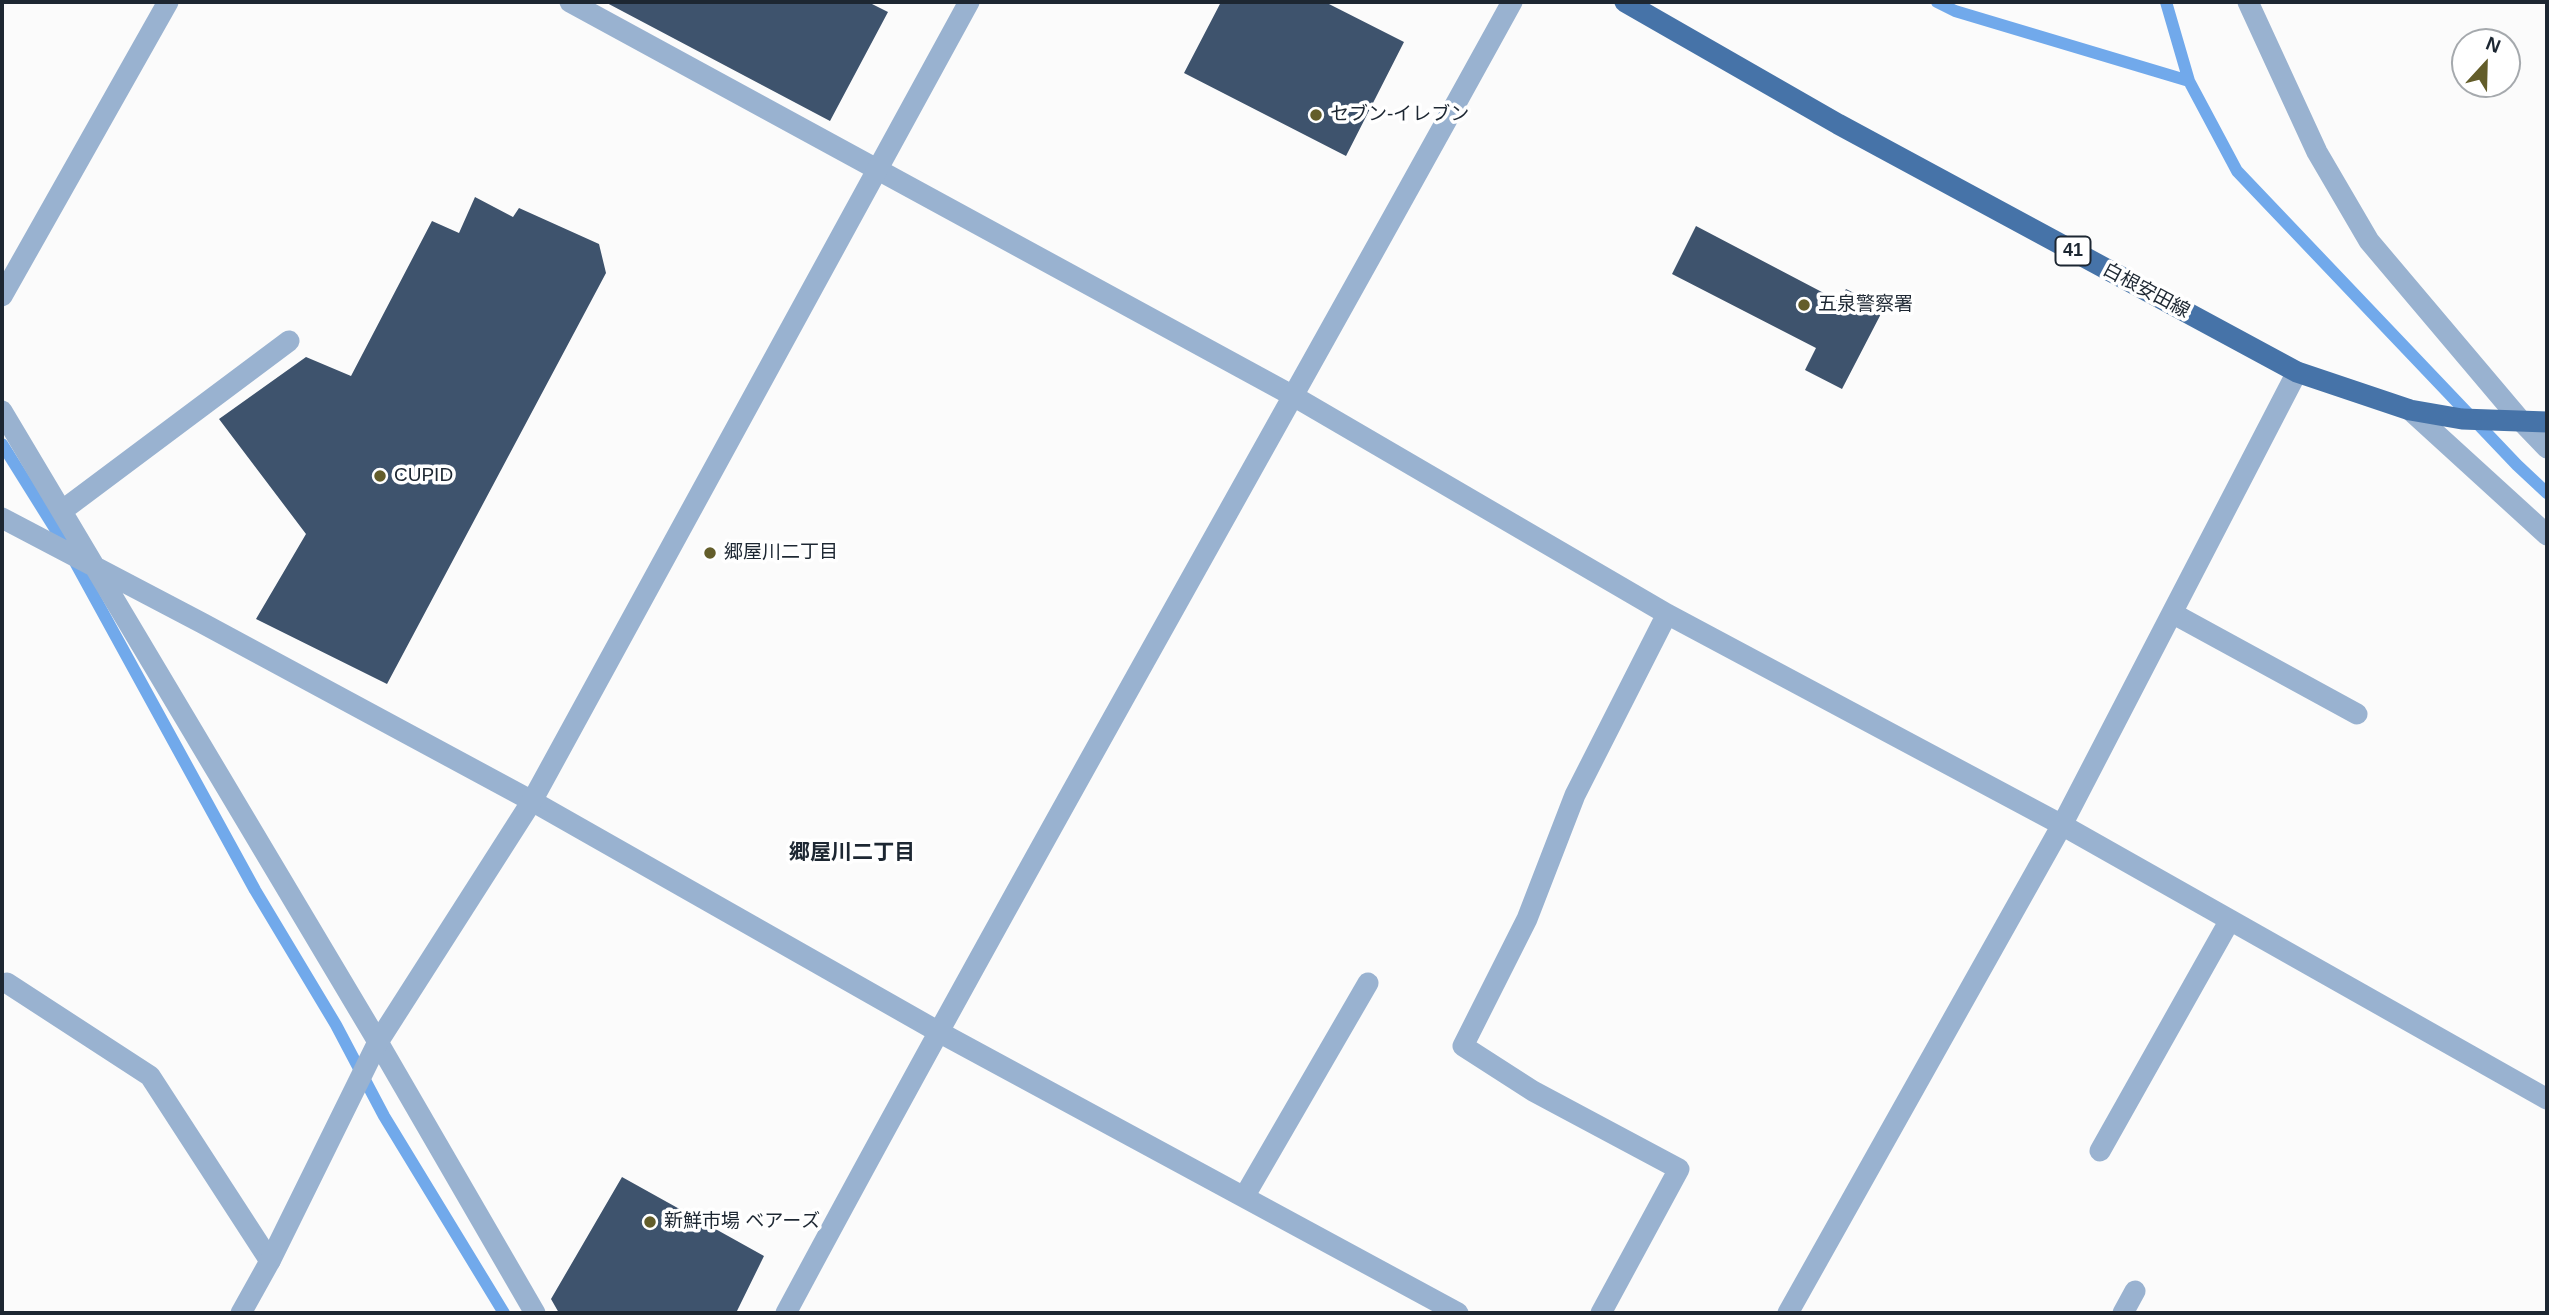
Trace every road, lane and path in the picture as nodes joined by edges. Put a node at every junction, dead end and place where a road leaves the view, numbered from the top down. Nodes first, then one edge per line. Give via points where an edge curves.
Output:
1 (168, 2) edge
2 (570, 2) edge
3 (969, 2) edge
4 (1512, 2) edge
5 (1625, 2) edge
6 (2248, 2) edge
7 (877, 167) junction
8 (2, 296) edge
9 (289, 341) dead end
10 (2297, 372) junction
11 (1295, 397) junction
12 (2410, 410) junction
13 (2, 411) edge
14 (2522, 422) junction
15 (2547, 422) edge
16 (2547, 448) edge
17 (63, 510) junction
18 (2, 519) edge
19 (2547, 535) edge
20 (97, 568) junction
21 (2172, 613) junction
22 (1667, 614) junction
23 (2357, 714) dead end
24 (531, 801) junction
25 (2062, 825) junction
26 (2230, 920) junction
27 (7, 983) dead end
28 (1368, 983) dead end
29 (937, 1031) junction
30 (378, 1042) junction
31 (2547, 1099) edge
32 (2100, 1151) dead end
33 (1244, 1198) junction
34 (270, 1261) junction
35 (2135, 1291) dead end
36 (241, 1313) edge
37 (535, 1313) edge
38 (786, 1313) edge
39 (1458, 1313) edge
40 (1601, 1313) edge
41 (1788, 1313) edge
42 (2123, 1313) edge

1 - 8 street
2 - 7 street
3 - 7 street
4 - 11 street
5 - 10 main road, 白根安田線 / 41 via 1838,124
6 - 14 street via 2317,152 2369,241
7 - 11 street
7 - 24 street
9 - 17 street
10 - 12 main road, 白根安田線 / 41
10 - 21 street
11 - 22 street
11 - 29 street
12 - 14 main road, 白根安田線 / 41
12 - 19 street
13 - 17 street
14 - 15 main road, 白根安田線 / 41
14 - 16 street
17 - 20 street
18 - 20 street
20 - 24 street
20 - 30 street
21 - 23 street
21 - 25 street
22 - 25 street
22 - 40 street via 1576,795 1527,919 1463,1046 1533,1091 1679,1169
24 - 29 street
24 - 30 street
25 - 26 street
25 - 41 street
26 - 31 street
26 - 32 street
27 - 34 street via 150,1076
28 - 33 street
29 - 33 street
29 - 38 street
30 - 34 street
30 - 37 street
33 - 39 street
34 - 36 street
35 - 42 street

